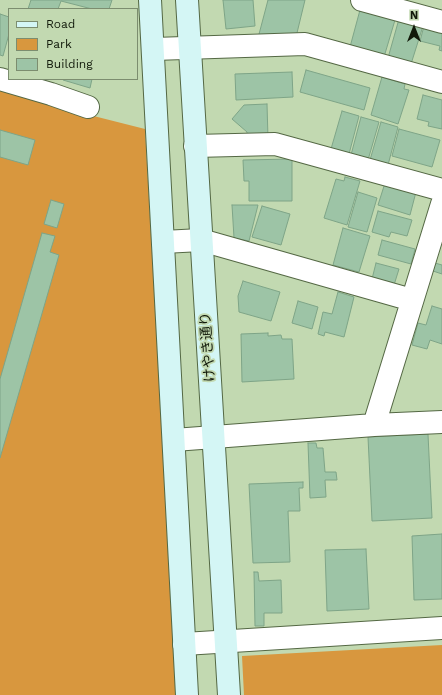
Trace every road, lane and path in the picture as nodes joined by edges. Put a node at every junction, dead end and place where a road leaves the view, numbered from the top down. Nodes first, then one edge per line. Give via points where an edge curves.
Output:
1 (150, 0) edge
2 (187, 0) edge
3 (362, 0) edge
4 (442, 22) edge
5 (190, 47) junction
6 (154, 49) junction
7 (0, 80) edge
8 (442, 82) edge
9 (88, 107) dead end
10 (195, 146) junction
11 (442, 190) edge
12 (442, 204) edge
13 (202, 240) junction
14 (163, 242) junction
15 (412, 300) junction
16 (442, 422) edge
17 (374, 425) junction
18 (214, 437) junction
19 (174, 440) junction
20 (442, 628) edge
21 (225, 642) junction
22 (184, 644) junction
23 (187, 695) edge
24 (229, 695) edge

1 - 6 street
2 - 5 street, けやき通り
3 - 4 street
5 - 6 street
5 - 8 street via 305,44
5 - 10 street, けやき通り
6 - 14 street
7 - 9 street
10 - 11 street via 276,144
10 - 13 street, けやき通り
12 - 15 street
13 - 14 street
13 - 15 street
13 - 18 street, けやき通り
14 - 19 street
15 - 17 street
16 - 17 street
17 - 18 street
18 - 19 street
18 - 21 street, けやき通り
19 - 22 street
20 - 21 street
21 - 22 street
21 - 24 street, けやき通り
22 - 23 street

